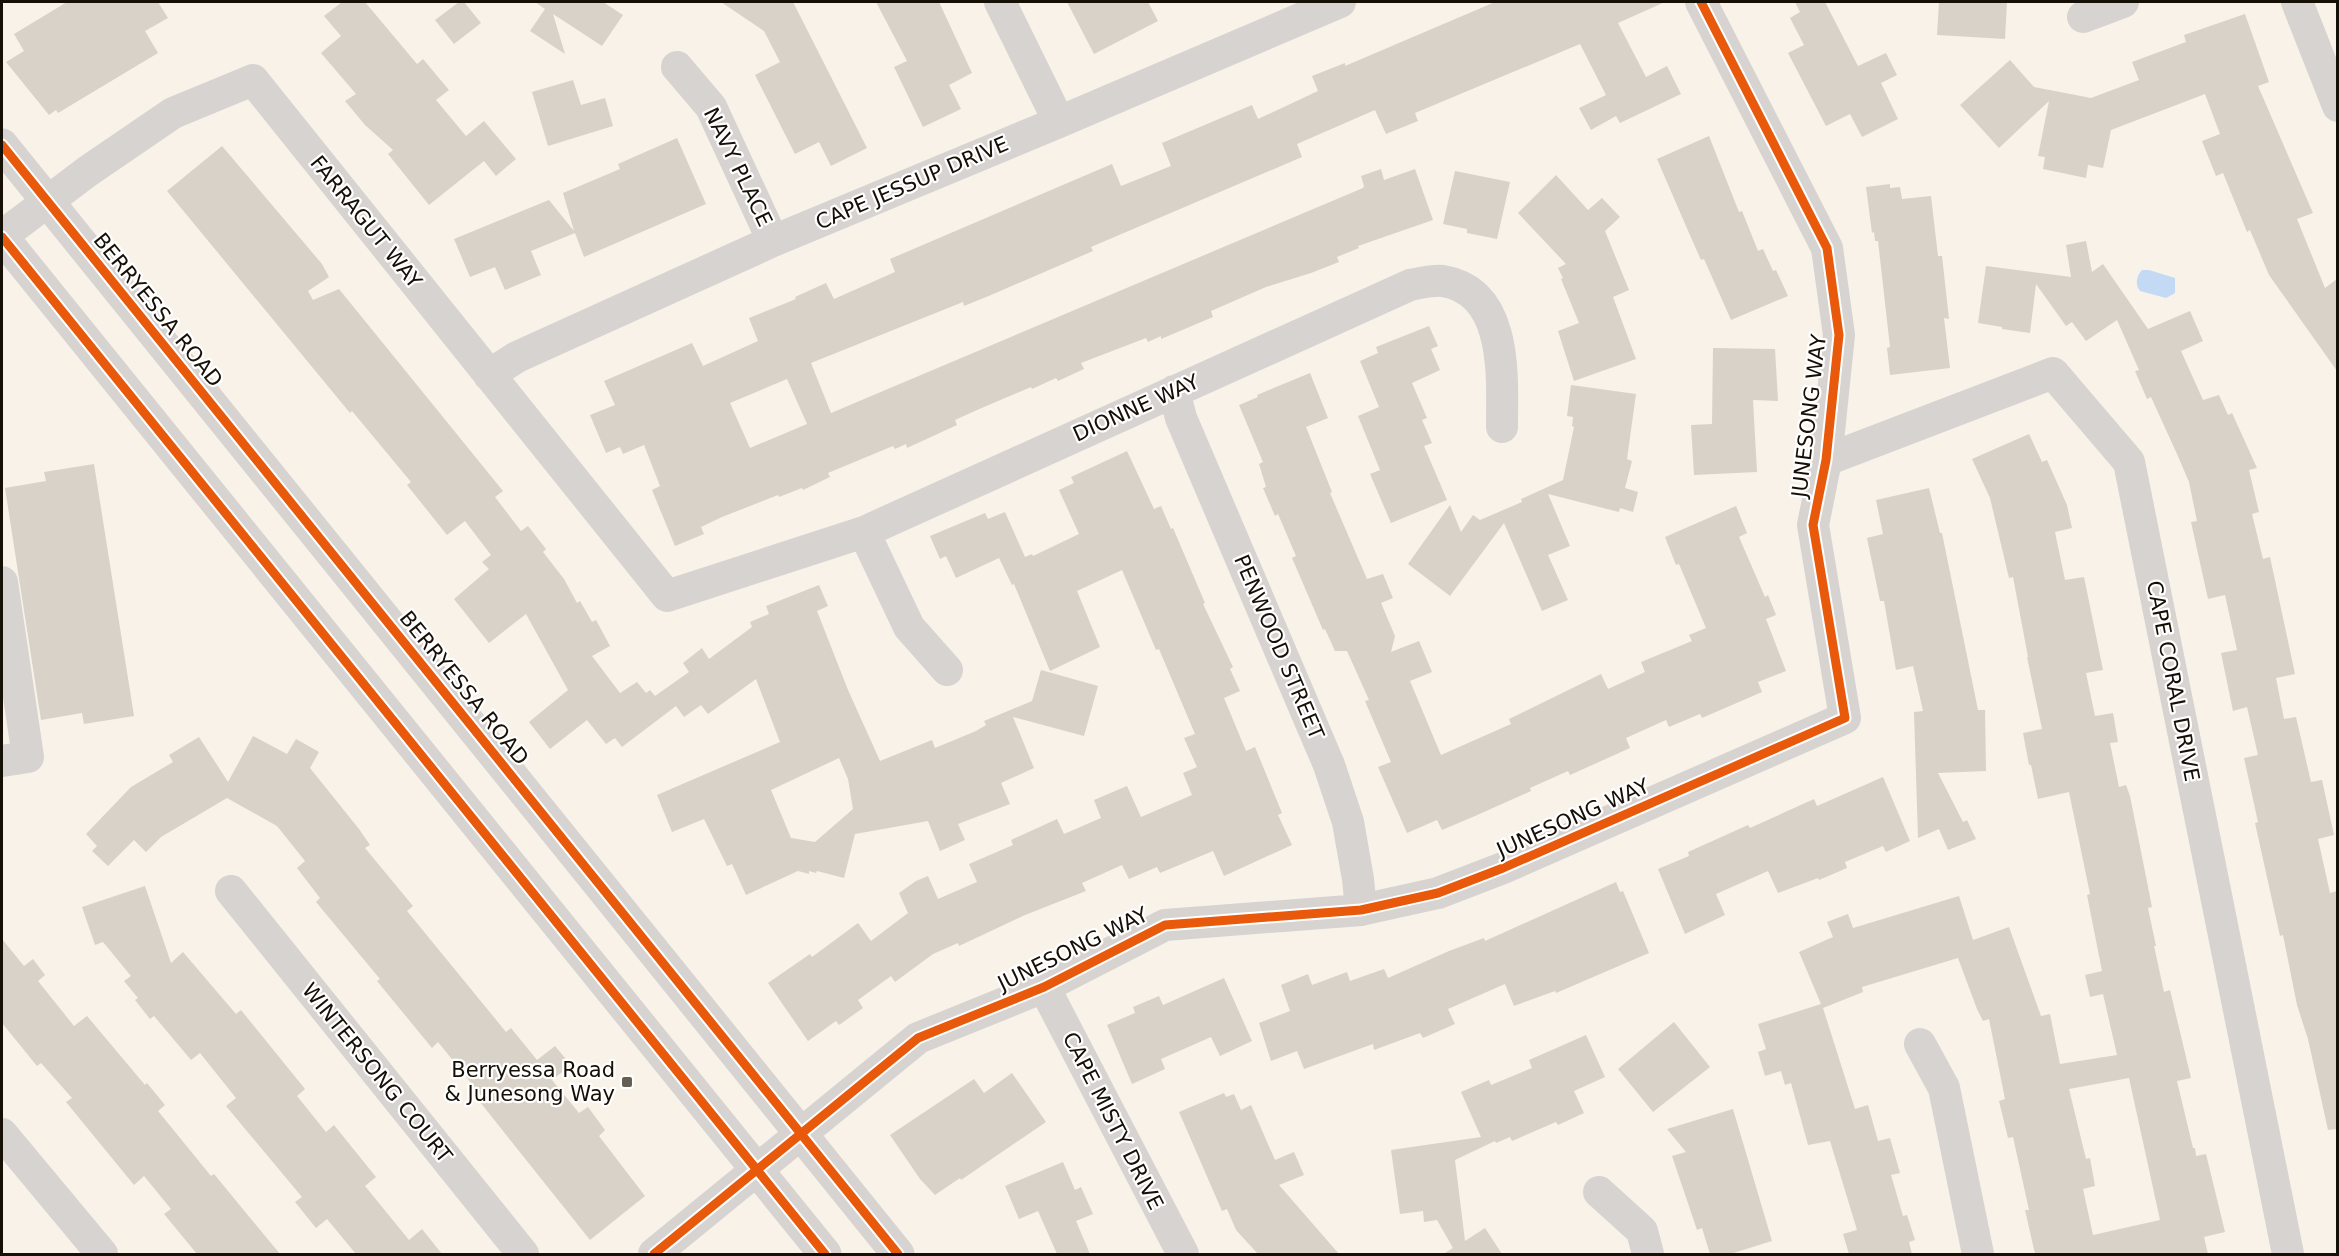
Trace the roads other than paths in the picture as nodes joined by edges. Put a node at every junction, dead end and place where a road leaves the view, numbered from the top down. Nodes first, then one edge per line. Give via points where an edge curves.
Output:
1 (1000, 2) edge
2 (1340, 2) edge
3 (1701, 2) edge
4 (2123, 2) edge
5 (2297, 2) edge
6 (2083, 17) dead end
7 (677, 68) dead end
8 (2335, 96) edge
9 (1059, 122) junction
10 (2, 145) edge
11 (46, 201) junction
12 (2, 237) edge
13 (773, 241) junction
14 (489, 375) junction
15 (1173, 391) junction
16 (1502, 427) dead end
17 (1826, 460) junction
18 (864, 532) junction
19 (2, 582) edge
20 (667, 596) joint
21 (947, 670) dead end
22 (2, 761) edge
23 (231, 891) dead end
24 (1361, 910) junction
25 (1044, 987) junction
26 (1920, 1044) dead end
27 (2, 1134) edge
28 (801, 1134) junction
29 (758, 1171) junction
30 (1599, 1192) dead end
31 (102, 1254) edge
32 (524, 1254) edge
33 (654, 1254) edge
34 (825, 1254) edge
35 (898, 1254) edge
36 (1183, 1254) edge
37 (1648, 1254) edge
38 (1978, 1254) edge
39 (2288, 1254) edge

1 - 9 street
2 - 9 street, CAPE JESSUP DRIVE
3 - 17 street, JUNESONG WAY via 1827,248 1839,335
4 - 6 street
5 - 8 street
7 - 13 street, NAVY PLACE via 711,107
9 - 13 street, CAPE JESSUP DRIVE
10 - 11 main road, BERRYESSA ROAD
11 - 12 street, FARRAGUT WAY
11 - 14 street, FARRAGUT WAY via 173,113 253,80
11 - 28 main road, BERRYESSA ROAD
12 - 29 main road
13 - 14 street, CAPE JESSUP DRIVE via 517,357
14 - 20 street, FARRAGUT WAY
15 - 16 street, DIONNE WAY via 1410,285 1442,281 1466,289 1485,308 1498,337
15 - 18 street, DIONNE WAY
15 - 24 street, PENWOOD STREET via 1329,765 1348,822
17 - 24 street, JUNESONG WAY via 1813,525 1845,718 1503,868 1438,892
17 - 39 street, CAPE CORAL DRIVE via 2053,373 2129,462
18 - 20 street, DIONNE WAY
18 - 21 street via 909,627
19 - 22 street via 28,757
23 - 32 street, WINTERSONG COURT
24 - 25 street, JUNESONG WAY via 1165,925
25 - 28 street, JUNESONG WAY via 918,1038
25 - 36 street, CAPE MISTY DRIVE
26 - 38 street via 1944,1088
27 - 31 street
28 - 29 street, JUNESONG WAY
28 - 35 main road, BERRYESSA ROAD
29 - 33 street, JUNESONG WAY
29 - 34 main road
30 - 37 street via 1642,1231

